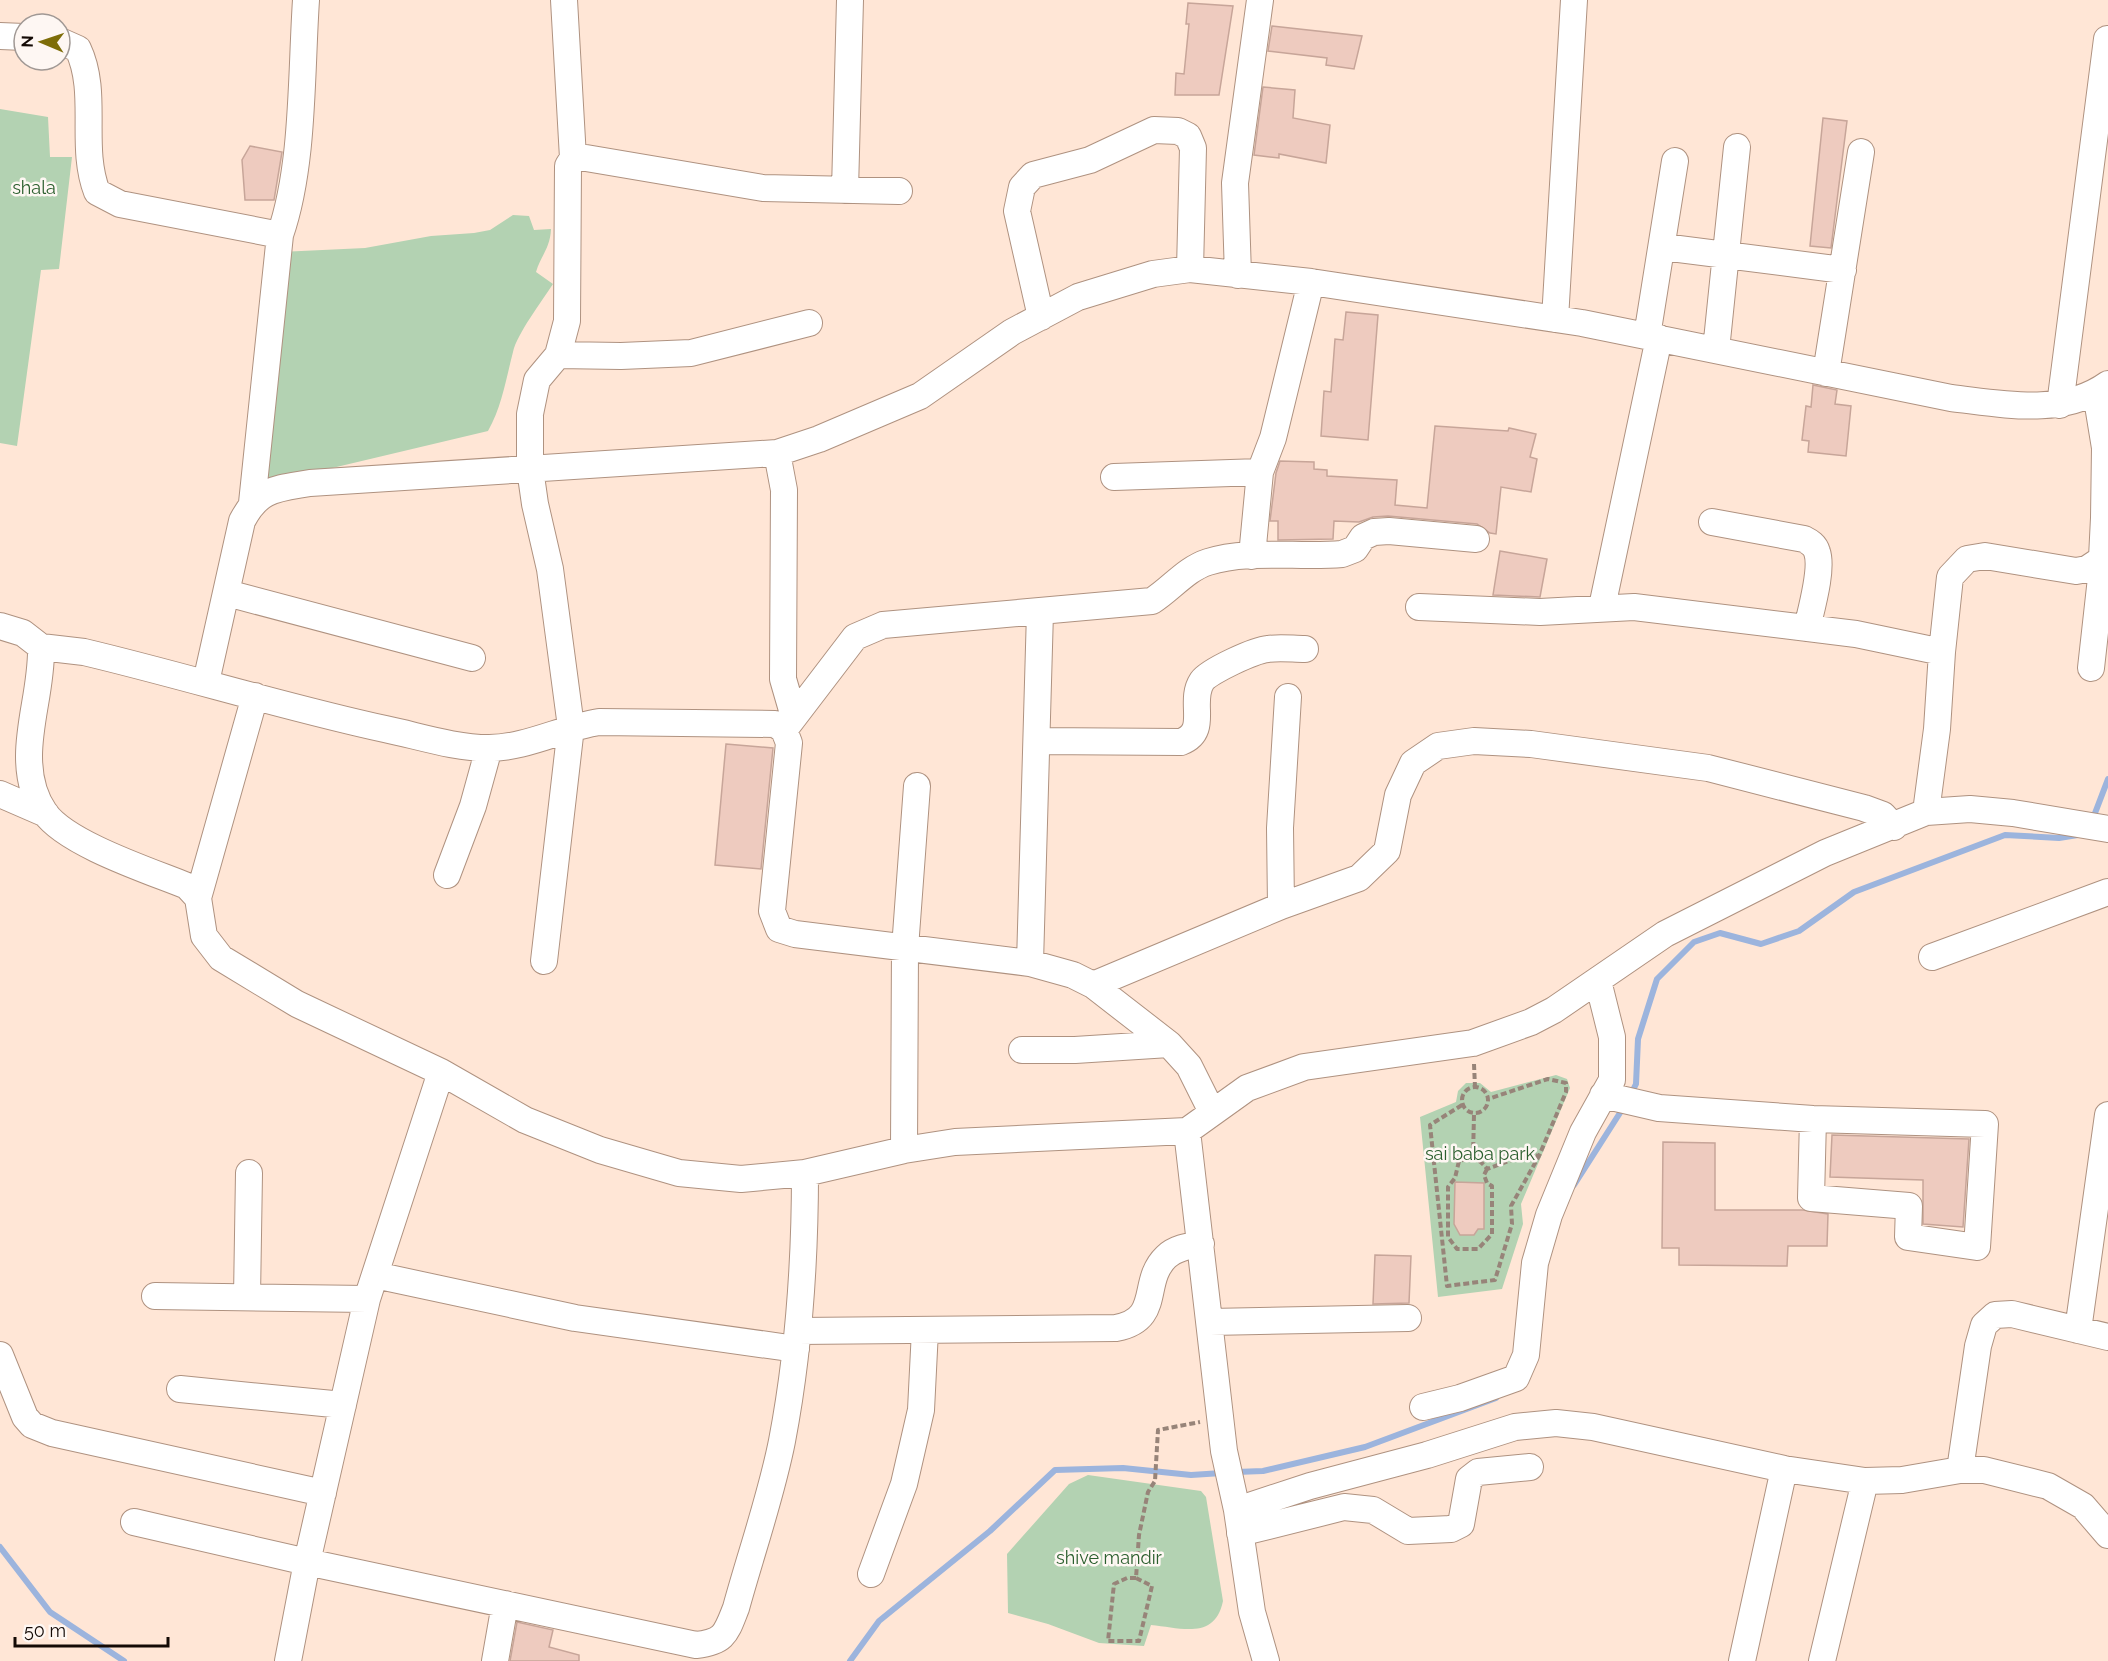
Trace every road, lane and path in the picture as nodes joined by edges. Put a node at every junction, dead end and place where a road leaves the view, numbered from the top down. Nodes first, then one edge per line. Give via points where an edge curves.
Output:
1 (306, 0) edge
2 (564, 0) edge
3 (850, 0) edge
4 (1260, 0) edge
5 (1574, 0) edge
6 (2107, 39) edge
7 (72, 46) edge
8 (1737, 147) dead end
9 (1861, 152) dead end
10 (573, 158) junction
11 (1675, 161) dead end
12 (845, 190) junction
13 (899, 191) dead end
14 (280, 235) junction
15 (1663, 247) junction
16 (1728, 257) junction
17 (1190, 270) junction
18 (1843, 270) junction
19 (1238, 275) junction
20 (1311, 282) junction
21 (1041, 317) junction
22 (1555, 319) junction
23 (809, 323) dead end
24 (1653, 337) junction
25 (1716, 350) junction
26 (558, 355) junction
27 (1826, 373) junction
28 (2102, 388) edge
29 (2060, 405) junction
30 (777, 453) junction
31 (530, 469) junction
32 (1260, 472) junction
33 (1113, 477) dead end
34 (252, 503) junction
35 (1712, 522) dead end
36 (1476, 539) dead end
37 (1252, 556) junction
38 (2102, 559) junction
39 (227, 593) junction
40 (1419, 607) dead end
41 (1602, 607) junction
42 (1040, 612) junction
43 (0, 626) edge
44 (1807, 628) junction
45 (41, 647) junction
46 (1305, 649) dead end
47 (1942, 652) junction
48 (472, 658) dead end
49 (2091, 668) dead end
50 (206, 682) junction
51 (255, 696) junction
52 (1288, 697) dead end
53 (789, 724) junction
54 (571, 726) junction
55 (1036, 741) junction
56 (489, 748) junction
57 (917, 786) dead end
58 (0, 794) edge
59 (1926, 812) junction
60 (46, 814) junction
61 (1894, 827) junction
62 (2108, 829) edge
63 (447, 875) dead end
64 (2108, 892) edge
65 (198, 898) junction
66 (1281, 906) junction
67 (905, 948) junction
68 (1932, 957) dead end
69 (544, 961) dead end
70 (1030, 963) junction
71 (1598, 981) junction
72 (1093, 986) junction
73 (1169, 1044) junction
74 (1022, 1050) dead end
75 (441, 1072) junction
76 (1609, 1097) junction
77 (1488, 1099) junction
78 (1462, 1105) junction
79 (1212, 1112) junction
80 (1474, 1114) junction
81 (2108, 1115) edge
82 (1813, 1119) junction
83 (1187, 1131) junction
84 (904, 1150) junction
85 (1539, 1156) junction
86 (1473, 1157) junction
87 (1487, 1169) junction
88 (249, 1173) dead end
89 (805, 1173) junction
90 (2104, 1177) edge
91 (1201, 1244) junction
92 (2098, 1256) edge
93 (375, 1275) junction
94 (155, 1296) dead end
95 (247, 1297) junction
96 (367, 1299) junction
97 (1408, 1318) dead end
98 (1210, 1322) junction
99 (2078, 1329) junction
100 (925, 1330) junction
101 (2108, 1337) edge
102 (797, 1340) junction
103 (0, 1355) edge
104 (180, 1389) dead end
105 (343, 1405) junction
106 (1423, 1407) dead end
107 (1221, 1419) junction
108 (1530, 1467) dead end
109 (1784, 1469) junction
110 (1960, 1470) junction
111 (1865, 1481) junction
112 (323, 1494) junction
113 (1237, 1511) junction
114 (134, 1522) dead end
115 (2108, 1535) edge
116 (307, 1562) junction
117 (871, 1574) dead end
118 (1136, 1578) junction
119 (506, 1604) junction
120 (288, 1661) edge
121 (495, 1661) edge
122 (1266, 1661) edge
123 (1742, 1661) edge
124 (1822, 1661) edge

1 - 14 street via 295,173
2 - 10 street
3 - 12 street
4 - 19 street via 1234,183
5 - 22 street
6 - 29 street
7 - 14 street via 78,49 86,66 89,172 97,192 120,204
8 - 16 street
9 - 18 street
10 - 12 street via 651,167 763,188
10 - 26 street via 568,166 567,321
11 - 15 street
12 - 13 street
14 - 34 street
15 - 16 street
15 - 24 street
16 - 18 street
16 - 25 street
17 - 19 street
17 - 21 street via 1153,274 1078,297
17 - 21 street via 1193,148 1188,136 1178,131 1154,130 1090,160 1033,175 1022,187 1017,211
18 - 27 street
19 - 20 street
20 - 22 street
20 - 32 street via 1273,438
21 - 30 street via 1012,332 920,396
22 - 24 street
23 - 26 street via 691,353
24 - 25 street
24 - 41 street
25 - 27 street
26 - 31 street via 537,380 530,414
27 - 29 street via 1951,398
28 - 29 street
28 - 38 street
30 - 31 street
30 - 53 street via 784,490 783,679
31 - 34 street via 310,483 272,490
31 - 54 street via 550,569
32 - 33 street
32 - 37 street
34 - 39 street via 242,521
35 - 44 street via 1813,544 1818,553 1817,572
36 - 37 street via 1374,532 1363,537 1355,549 1342,554
37 - 42 street via 1208,562 1185,574 1152,601
38 - 47 street via 2076,571 1985,556 1967,559 1950,577
38 - 49 street
39 - 48 street
39 - 50 street
40 - 41 street via 1540,612
41 - 44 street via 1634,607
42 - 53 street via 902,622 868,630 855,637
42 - 55 street
43 - 45 street via 24,633
44 - 47 street
45 - 50 street via 84,652
45 - 60 street via 42,667 29,756 32,790
46 - 55 street via 1254,652 1206,677 1198,692 1196,731 1181,742
47 - 59 street
50 - 51 street
51 - 56 street via 361,724 461,746
51 - 65 street
52 - 66 street via 1280,828
53 - 54 street via 599,722
53 - 67 street via 772,911 779,929
54 - 56 street via 513,746
54 - 69 street
55 - 70 street
56 - 63 street via 473,806
57 - 67 street
58 - 60 street
59 - 61 street
59 - 62 street via 1970,809 2013,813
60 - 65 street via 77,839 187,886
61 - 66 street via 1883,815 1864,808 1708,768 1531,744 1474,741 1438,746 1413,763 1398,795 1387,851 1376,864 1359,878
61 - 71 street via 1825,853 1665,934
64 - 68 street
65 - 75 street via 204,936 221,958 297,1004
66 - 72 street
67 - 70 street
67 - 84 street
70 - 72 street via 1073,975
71 - 76 street via 1612,1037
71 - 79 street via 1554,1010 1501,1035 1463,1045 1304,1067 1247,1088
72 - 73 street
73 - 74 street
73 - 79 street via 1189,1066
75 - 89 street via 525,1120 600,1150 679,1173 741,1179
75 - 93 street
76 - 82 street via 1659,1108
76 - 106 street via 1583,1132 1549,1215 1534,1263 1526,1355 1516,1378
77 - 78 path via 1483,1090 1472,1087 1464,1094
77 - 80 path via 1486,1108
77 - 85 path via 1548,1079 1566,1083 1566,1092
78 - 80 path
78 - 85 path via 1430,1125 1447,1286 1495,1280 1512,1224 1511,1206
79 - 83 street
80 - 86 path
81 - 90 street
82 - 82 street via 1985,1124 1977,1247 1908,1237 1909,1206 1811,1198
83 - 84 street via 956,1142
83 - 91 street
84 - 89 street
85 - 87 path via 1528,1154
86 - 87 path
86 - 87 path via 1460,1161 1448,1187 1448,1237 1457,1249 1478,1249 1492,1234 1492,1186 1484,1175
88 - 95 street
89 - 102 street via 805,1252
90 - 92 street
91 - 98 street
91 - 100 street via 1179,1248 1166,1256 1158,1266 1145,1313 1132,1325
92 - 99 street
93 - 96 street
93 - 102 street via 575,1318
94 - 95 street
95 - 96 street
96 - 105 street
97 - 98 street
98 - 107 street
99 - 101 street
99 - 110 street via 2012,1314 1995,1315 1984,1325
100 - 102 street
100 - 117 street via 921,1410 904,1484
102 - 119 street via 782,1442 727,1633 714,1643 696,1645
103 - 112 street via 25,1417 32,1425 52,1433
104 - 105 street
105 - 112 street
107 - 113 street
107 - 118 path via 1158,1430 1155,1482 1148,1492 1139,1535
108 - 113 street via 1478,1472 1469,1479 1461,1524 1451,1529 1408,1531 1373,1510 1344,1507
109 - 111 street
109 - 113 street via 1593,1427 1556,1423 1515,1428 1310,1486
109 - 123 street
110 - 111 street via 1902,1480
110 - 115 street via 1984,1470 2048,1486 2083,1506
111 - 124 street
112 - 116 street
113 - 122 street via 1252,1612
114 - 116 street
116 - 119 street
116 - 120 street
118 - 118 path via 1152,1586 1139,1641 1108,1641 1114,1584
119 - 121 street

